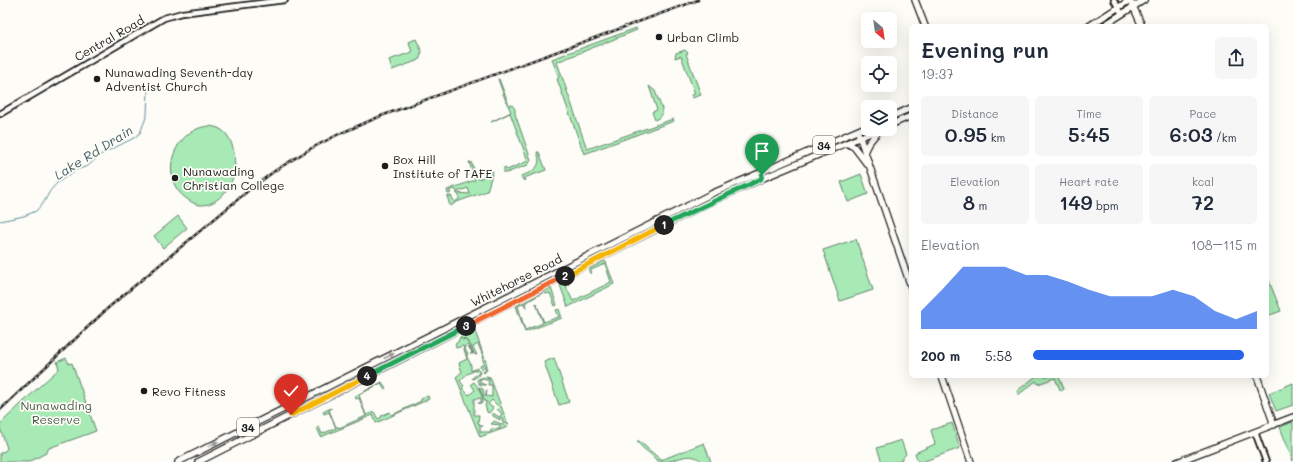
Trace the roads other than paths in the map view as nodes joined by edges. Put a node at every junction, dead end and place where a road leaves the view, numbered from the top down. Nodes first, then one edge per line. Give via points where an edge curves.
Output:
1 (285, 0) edge
2 (915, 0) edge
3 (1114, 0) edge
4 (1130, 0) edge
5 (1144, 0) edge
6 (1133, 7) junction
7 (1118, 8) junction
8 (1122, 14) junction
9 (924, 24) edge
10 (1092, 24) edge
11 (1106, 24) edge
12 (1141, 24) edge
13 (909, 109) edge
14 (0, 114) edge
15 (897, 114) edge
16 (909, 117) edge
17 (897, 122) edge
18 (861, 129) edge
19 (858, 130) junction
20 (874, 136) edge
21 (860, 137) junction
22 (847, 143) junction
23 (865, 150) junction
24 (779, 164) junction
25 (787, 168) junction
26 (870, 169) junction
27 (759, 173) junction
28 (761, 179) junction
29 (909, 281) edge
30 (417, 342) junction
31 (425, 347) junction
32 (943, 378) edge
33 (1257, 378) edge
34 (1293, 417) edge
35 (1274, 425) junction
36 (1255, 432) junction
37 (178, 462) edge
38 (198, 462) edge
39 (971, 462) edge
40 (1177, 462) edge
41 (1266, 462) edge

1 - 14 street, Central Road via 188,12 164,18
2 - 9 main road
3 - 7 street
4 - 6 main road
4 - 7 main road
5 - 6 main road
6 - 8 main road
6 - 12 main road
7 - 8 street
7 - 10 main road
8 - 11 main road
13 - 15 main road
16 - 17 main road
18 - 19 main road, Whitehorse Road / 34
19 - 21 main road
19 - 24 main road, Whitehorse Road / 34
20 - 23 main road
21 - 22 main road, Whitehorse Road / 34
21 - 23 main road
22 - 25 main road, Whitehorse Road / 34
22 - 26 main road via 854,147
23 - 26 main road
24 - 25 main road via 780,168
24 - 27 main road, Whitehorse Road / 34
25 - 28 main road, Whitehorse Road / 34
26 - 29 main road
27 - 28 main road via 762,175
27 - 30 main road, Whitehorse Road / 34 via 697,201
28 - 31 main road, Whitehorse Road / 34 via 662,226
30 - 31 main road
37 -> 30 main road, Whitehorse Road / 34
31 - 38 main road, Whitehorse Road / 34
32 - 39 main road
33 - 35 main road
34 - 35 main road
35 - 36 main road
36 - 40 main road
36 - 41 street

